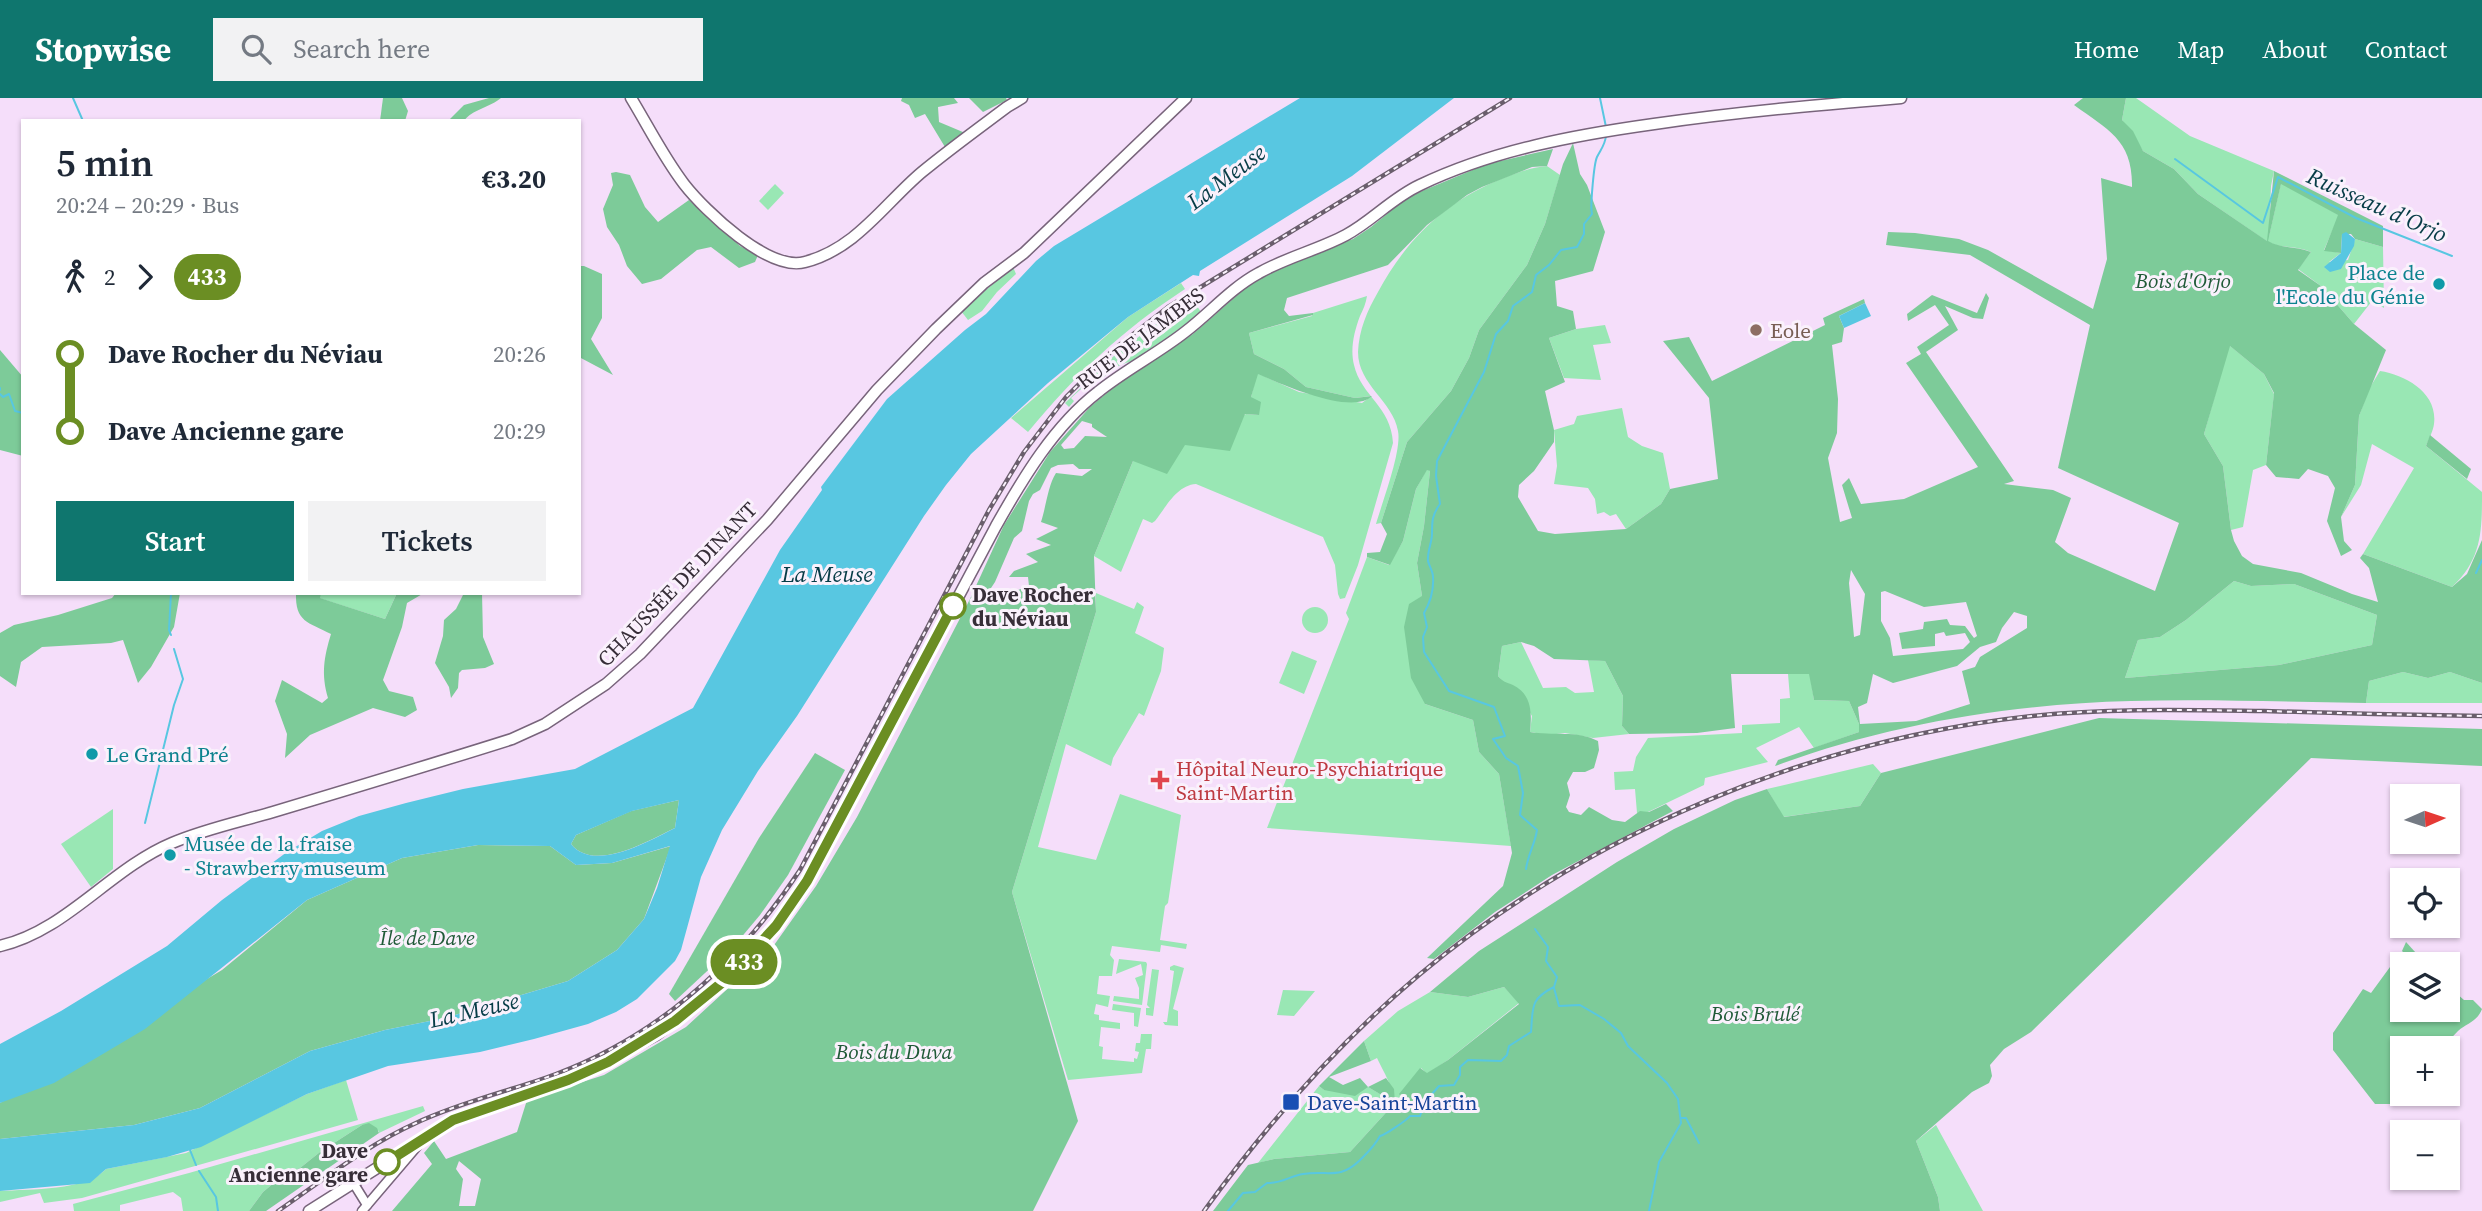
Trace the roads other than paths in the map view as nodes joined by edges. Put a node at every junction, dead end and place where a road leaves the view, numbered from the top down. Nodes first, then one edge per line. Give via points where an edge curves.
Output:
1 (631, 98) edge
2 (1022, 98) edge
3 (1186, 98) edge
4 (1901, 98) edge
5 (0, 946) edge
6 (424, 1138) junction
7 (354, 1184) junction
8 (364, 1208) edge
9 (309, 1211) edge

1 - 2 main road via 682,182 727,229 770,258 803,263 838,248 922,172
3 - 5 main road, CHAUSSÉE DE DINANT via 1024,253 936,329 872,396 767,520 606,684 545,724 512,739 171,844 136,862 28,937
4 - 6 main road, RUE DE JAMBES via 1760,110 1541,144 1420,184 1350,232 1256,274 1184,333 1086,401 1046,447 1009,503 816,864 761,944 709,995 631,1049 584,1073 468,1113
6 - 7 main road, RUE DE JAMBES
6 - 8 street
7 - 8 street
7 - 9 main road, RUE DE JAMBES

